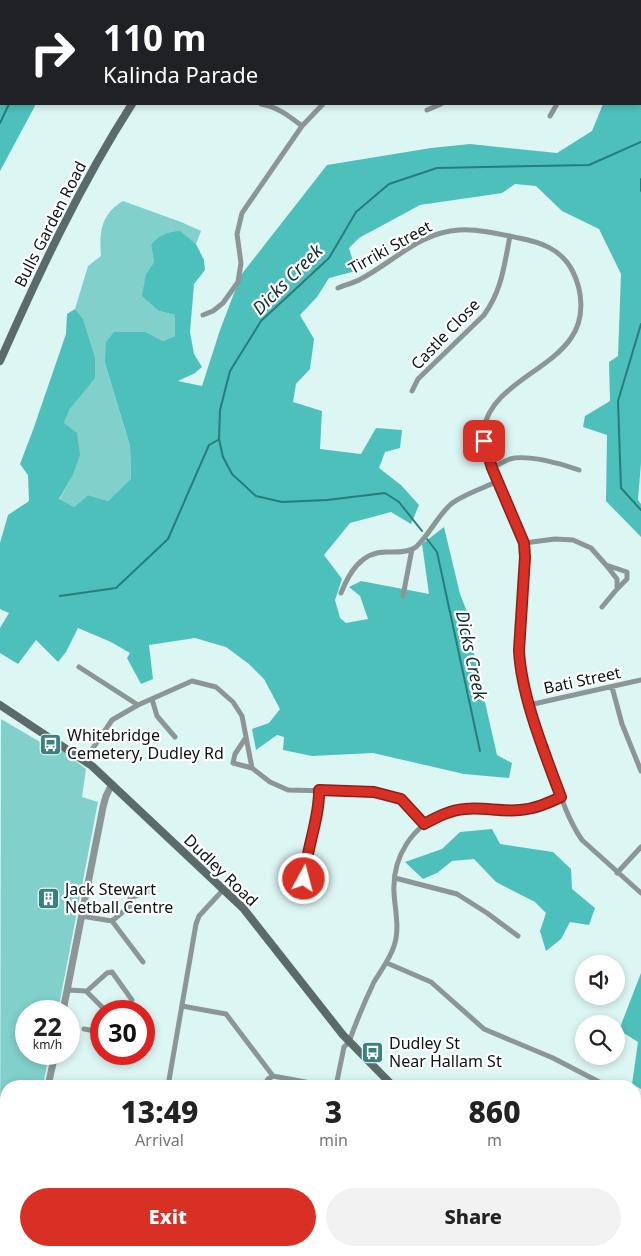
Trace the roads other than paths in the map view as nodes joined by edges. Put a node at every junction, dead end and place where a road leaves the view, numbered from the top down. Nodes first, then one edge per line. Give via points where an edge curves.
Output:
1 (131, 105) edge
2 (270, 105) edge
3 (322, 105) edge
4 (439, 105) edge
5 (556, 105) edge
6 (427, 110) dead end
7 (550, 116) dead end
8 (302, 126) junction
9 (510, 236) junction
10 (338, 288) dead end
11 (202, 315) dead end
12 (0, 361) edge
13 (412, 391) dead end
14 (492, 468) junction
15 (579, 470) dead end
16 (498, 481) junction
17 (524, 543) junction
18 (412, 549) junction
19 (606, 565) junction
20 (617, 589) junction
21 (341, 593) dead end
22 (403, 596) dead end
23 (602, 608) dead end
24 (79, 666) dead end
25 (641, 680) edge
26 (612, 687) junction
27 (152, 699) junction
28 (0, 705) edge
29 (529, 705) junction
30 (138, 706) junction
31 (175, 737) dead end
32 (245, 739) junction
33 (86, 760) junction
34 (252, 768) junction
35 (641, 771) edge
36 (112, 784) junction
37 (319, 790) junction
38 (561, 797) junction
39 (424, 824) junction
40 (641, 847) edge
41 (308, 853) junction
42 (617, 873) junction
43 (394, 878) junction
44 (223, 890) junction
45 (151, 891) dead end
46 (641, 893) edge
47 (82, 916) junction
48 (112, 920) junction
49 (518, 936) dead end
50 (143, 962) dead end
51 (387, 962) junction
52 (68, 990) junction
53 (87, 991) junction
54 (66, 1000) edge
55 (96, 1000) edge
56 (132, 1000) dead end
57 (182, 1006) junction
58 (84, 1029) dead end
59 (90, 1030) edge
60 (349, 1042) junction
61 (53, 1065) edge
62 (273, 1076) junction
63 (49, 1080) edge
64 (169, 1080) edge
65 (267, 1080) edge
66 (295, 1080) edge
67 (337, 1080) edge
68 (387, 1080) edge
69 (595, 1080) edge

1 - 12 main road, Bulls Garden Road via 48,254
2 - 8 street via 284,111
3 - 8 street
4 - 6 street
5 - 7 street
8 - 11 street via 242,213 237,234 241,263 238,282 224,303
9 - 10 street, Tirriki Street via 471,230 445,232 418,243 358,280
9 - 13 street, Castle Close via 502,280 492,304 418,379
9 - 14 street, Tirriki Street via 549,246 562,257 580,288 580,314 572,337 565,346 509,391 488,414 484,441
14 - 15 street via 520,457
14 - 16 street, Tirriki Street
16 - 17 street, Tirriki Street
16 - 18 street via 452,503
17 - 19 street via 573,540 591,548
17 - 29 street, Tirriki Street via 519,650
18 - 21 street via 368,556 350,572
18 - 22 street
19 - 20 street via 617,580
19 - 20 street via 627,572 627,580
20 - 23 street
24 - 30 street
25 - 26 street, Bati Street
26 - 29 street, Bati Street
26 - 35 street via 622,724
27 - 30 street
27 - 31 street via 157,716
27 - 32 street via 192,681 216,687 233,702 242,716
28 - 33 main road, Dudley Road
29 - 38 street, Tirriki Street
30 - 33 street via 112,720
32 - 34 street
32 - 34 street via 233,763
33 - 36 main road, Dudley Road
34 - 37 street via 270,782 288,790
36 - 44 main road, Dudley Road
36 - 47 street via 104,801
37 - 39 street via 374,792 401,799
37 - 41 street
38 - 39 street via 518,810 456,810
38 - 42 street, Tirriki Street via 582,840
39 - 43 street via 402,850
40 - 42 street
41 - 41 street via 305,883 314,887 318,878
42 - 46 street, Tirriki Street
43 - 49 street via 457,894
43 - 51 street via 396,935
44 - 57 street via 199,916
44 - 60 main road, Dudley Road via 252,918
45 - 48 street via 130,898 130,906
47 - 48 street
47 - 52 street
48 - 50 street
51 - 60 street via 373,985
51 - 69 street via 431,982 484,1029
52 - 53 street
52 - 54 street
53 - 55 street
53 - 56 street via 112,972
57 - 62 street via 226,1014
57 - 64 street
58 - 59 street
60 - 67 street via 344,1047
60 - 68 main road, Dudley Road
61 - 63 street
62 - 65 street
62 - 66 street

